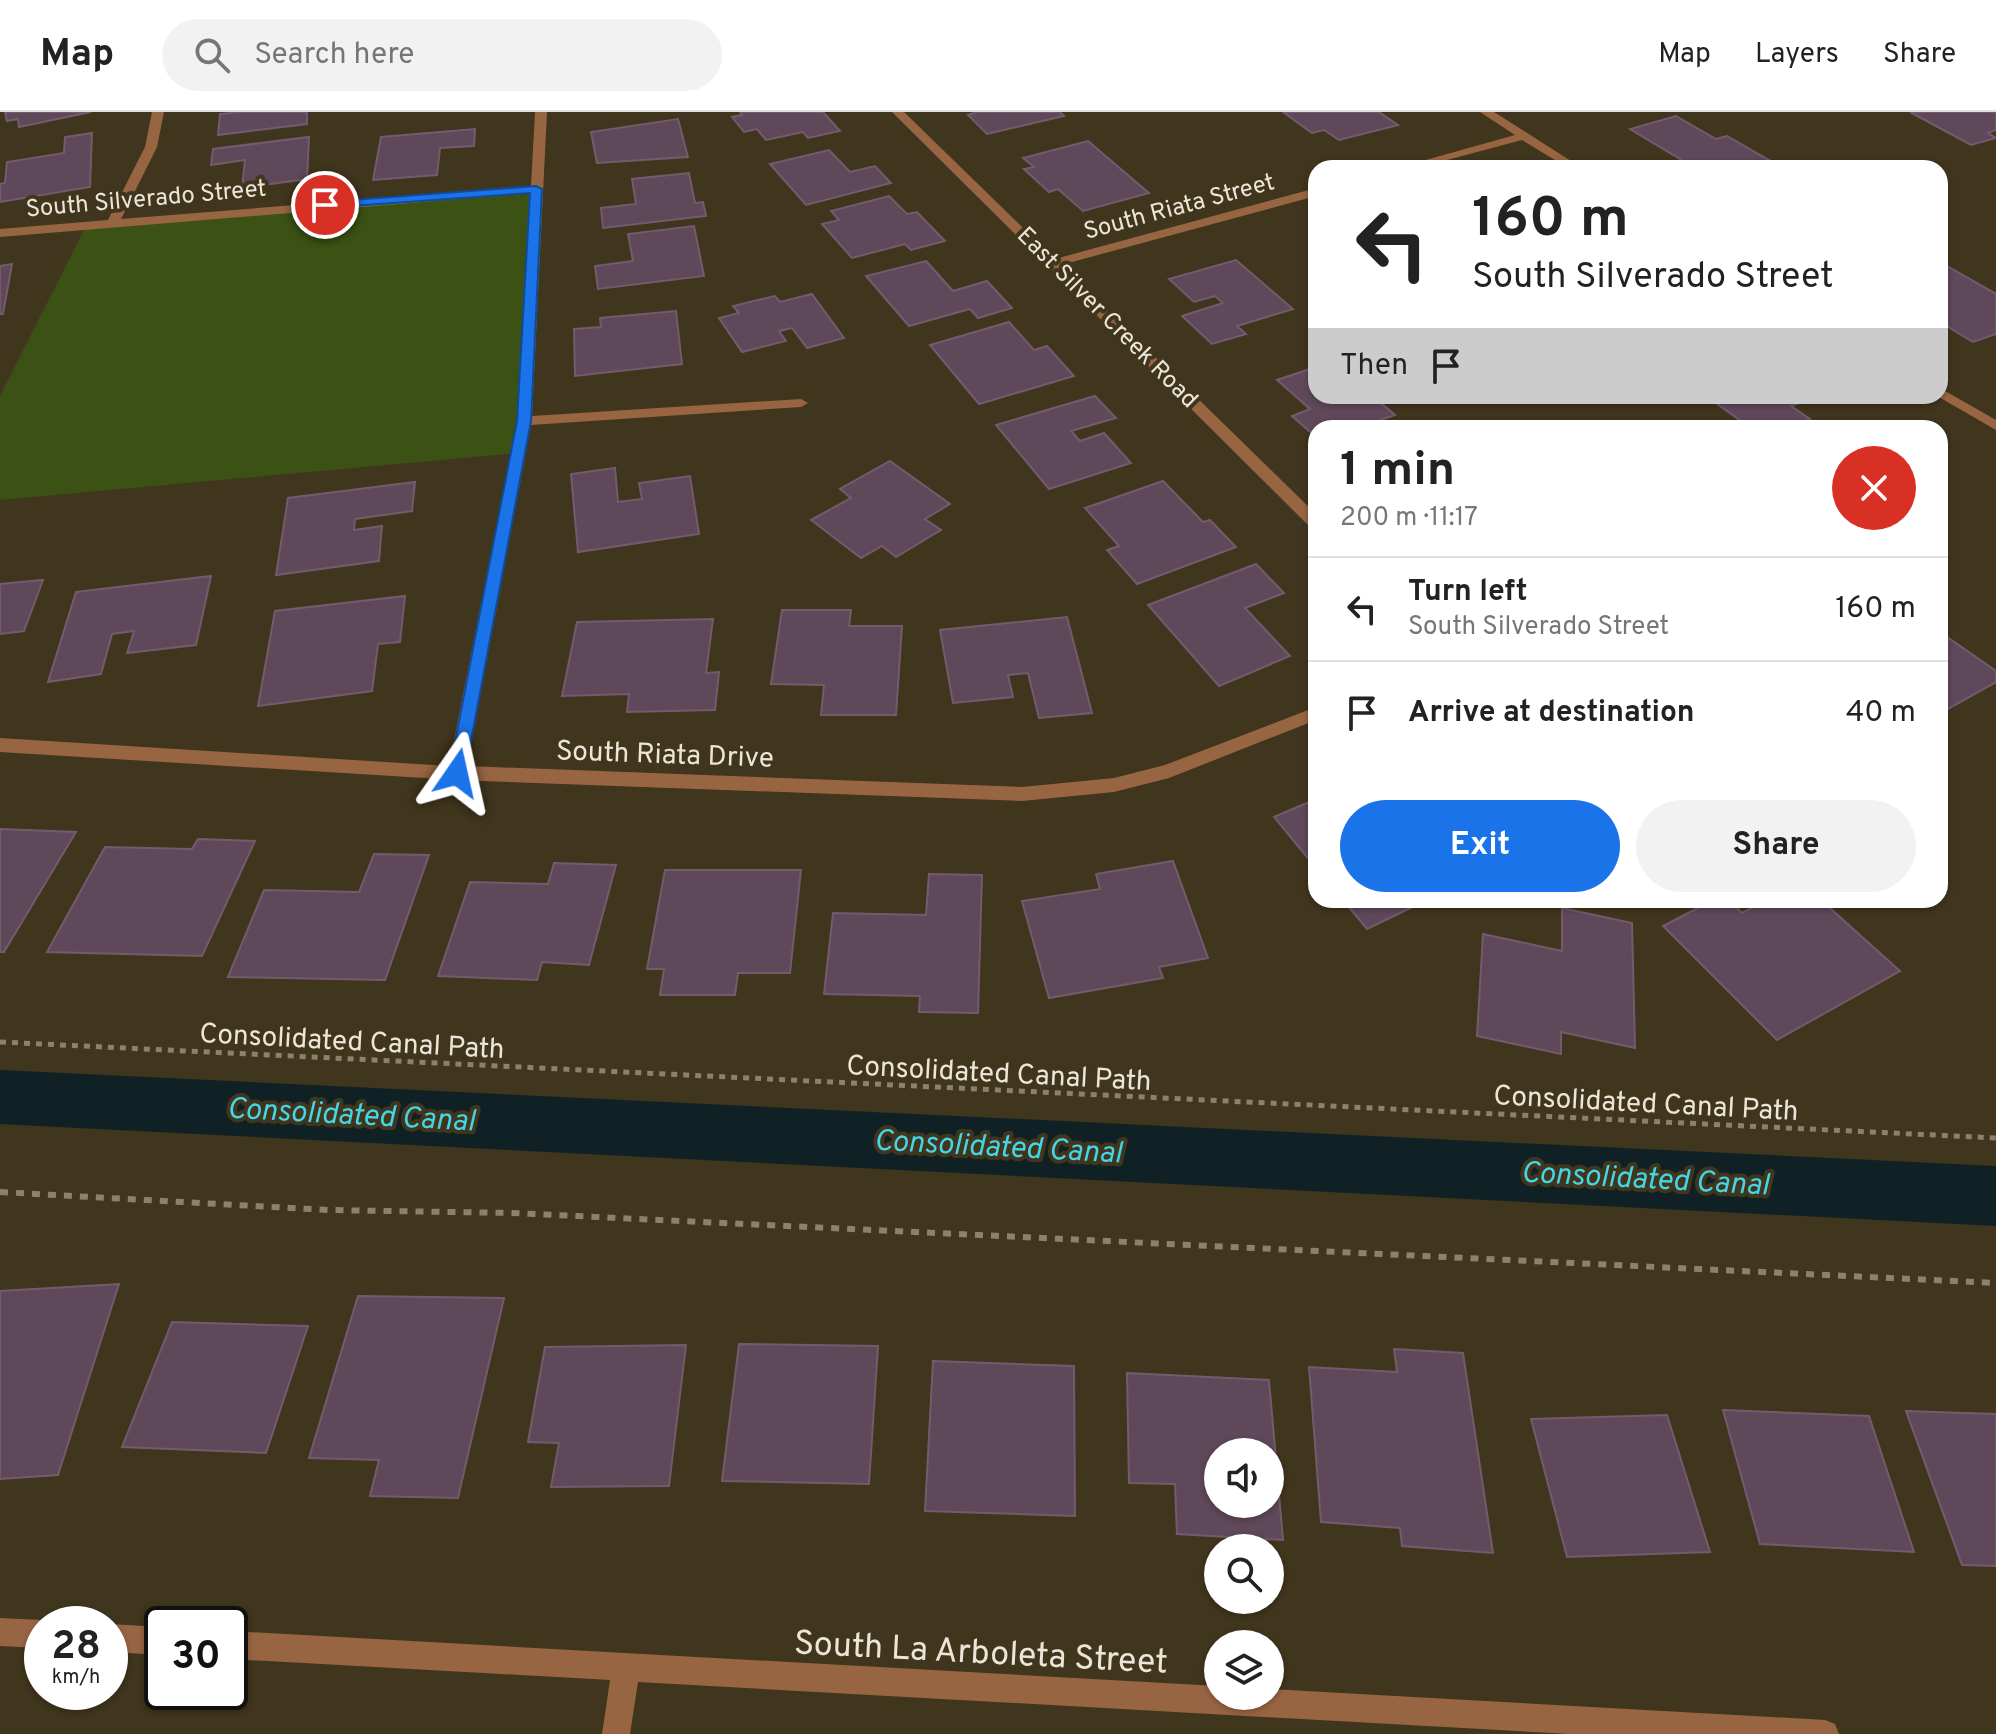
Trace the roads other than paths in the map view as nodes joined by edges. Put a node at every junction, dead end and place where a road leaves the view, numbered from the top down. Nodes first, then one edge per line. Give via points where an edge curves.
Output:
1 (158, 112) edge
2 (541, 112) edge
3 (898, 112) edge
4 (1486, 112) edge
5 (1523, 136) junction
6 (1433, 160) edge
7 (1563, 160) edge
8 (536, 189) junction
9 (1308, 194) edge
10 (114, 221) junction
11 (0, 233) edge
12 (1054, 263) junction
13 (1948, 397) edge
14 (801, 403) dead end
15 (524, 421) junction
16 (1996, 426) edge
17 (1308, 515) edge
18 (1308, 716) edge
19 (0, 745) edge
20 (457, 773) junction
21 (0, 1632) edge
22 (24, 1633) edge
23 (248, 1646) edge
24 (626, 1669) junction
25 (1611, 1727) edge
26 (616, 1734) edge
27 (1825, 1734) edge

1 - 10 street via 151,147
2 - 8 street
3 - 12 street, East Silver Creek Road
4 - 5 street
5 - 6 street
5 - 7 street
8 - 10 street, South Silverado Street
8 - 15 street
9 - 12 street, South Riata Street
10 - 11 street, South Silverado Street
12 - 17 street, East Silver Creek Road
13 - 16 street
14 - 15 street
15 - 20 street
18 - 20 street, South Riata Drive via 1169,771 1114,785 1022,794
19 - 20 street, South Riata Drive
21 - 22 street
23 - 24 street, South La Arboleta Street
24 - 25 street, South La Arboleta Street
24 - 26 street
25 - 27 street, South La Arboleta Street

